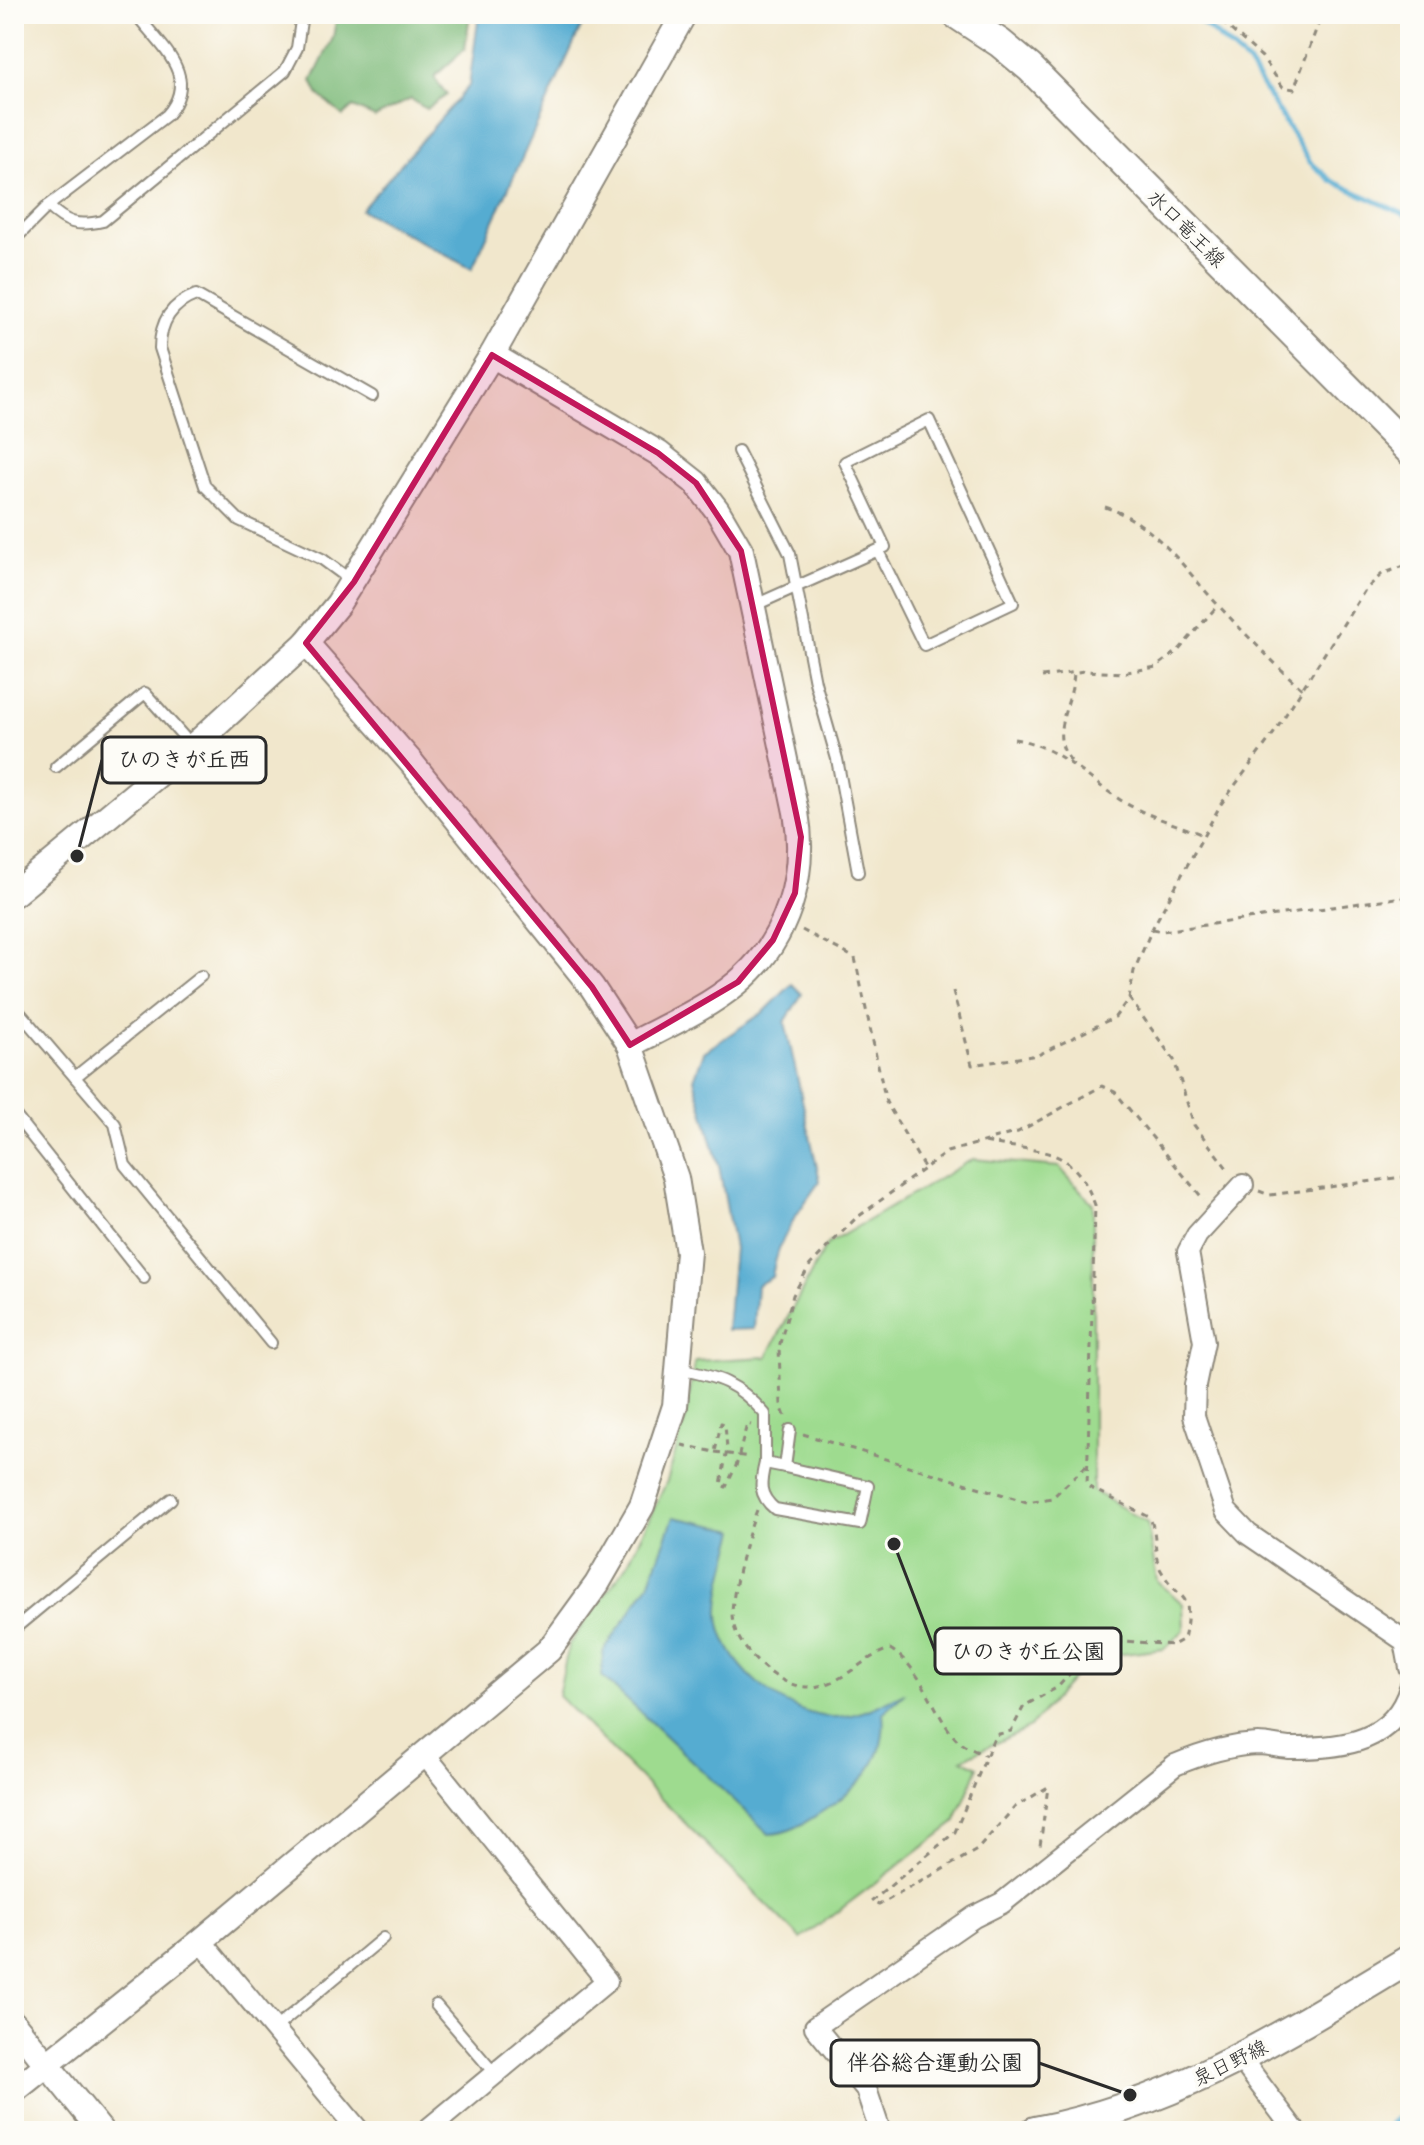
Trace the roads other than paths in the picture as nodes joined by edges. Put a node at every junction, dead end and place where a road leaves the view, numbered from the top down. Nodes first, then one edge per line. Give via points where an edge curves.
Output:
1 (136, 14) edge
2 (302, 14) edge
3 (684, 14) edge
4 (966, 16) edge
5 (48, 206) junction
6 (14, 240) edge
7 (492, 355) junction
8 (372, 396) dead end
9 (738, 451) dead end
10 (1410, 451) edge
11 (878, 551) junction
12 (354, 582) junction
13 (799, 587) junction
14 (753, 606) junction
15 (306, 643) junction
16 (192, 747) junction
17 (56, 767) dead end
18 (858, 872) dead end
19 (14, 894) edge
20 (201, 976) dead end
21 (14, 1006) edge
22 (630, 1045) junction
23 (75, 1077) junction
24 (14, 1114) edge
25 (1243, 1185) road end
26 (144, 1278) dead end
27 (271, 1343) dead end
28 (678, 1369) junction
29 (790, 1430) road end
30 (765, 1463) junction
31 (785, 1467) junction
32 (171, 1499) dead end
33 (14, 1629) edge
34 (1410, 1668) edge
35 (1410, 1688) edge
36 (425, 1755) junction
37 (383, 1938) dead end
38 (201, 1941) junction
39 (1410, 1959) edge
40 (436, 2005) dead end
41 (14, 2024) edge
42 (274, 2029) junction
43 (1241, 2059) junction
44 (46, 2064) junction
45 (495, 2074) junction
46 (14, 2091) edge
47 (101, 2131) edge
48 (359, 2131) edge
49 (426, 2131) edge
50 (880, 2131) edge
51 (1035, 2131) edge
52 (1295, 2131) edge

1 - 5 lane via 177,67 183,84 180,100
2 - 5 lane via 297,48 285,71 103,221 66,223
3 - 7 street
4 - 10 main road, 水口竜王線 via 1030,68
5 - 6 lane
7 - 12 street
7 - 14 street via 658,453 696,483 741,551
8 - 12 lane via 196,295 177,301 160,329 160,348 205,486 239,520 322,559
9 - 13 lane via 790,554
11 - 11 lane via 885,547 845,462 929,420 1013,603 924,645
11 - 13 lane
12 - 15 street
13 - 14 lane
13 - 18 lane
14 - 22 street via 801,837 795,893 785,921 738,982
15 - 16 street
15 - 22 street via 411,762 592,987
16 - 17 lane via 145,693
16 - 19 street
20 - 23 lane
21 - 23 lane
22 - 28 street via 676,1178 688,1252
23 - 27 lane via 115,1124 125,1165
24 - 26 lane
25 - 34 street via 1188,1252 1204,1342 1194,1416 1226,1511 1248,1534 1405,1641
28 - 30 lane via 720,1377 747,1394 765,1414
28 - 36 street via 675,1406 642,1506 597,1584 549,1650
29 - 31 lane
30 - 31 lane
30 - 31 lane via 759,1484 764,1500 775,1509 860,1524 868,1486
32 - 33 lane
35 - 50 street via 1383,1728 1350,1746 1293,1749 1260,1744 1206,1752 1175,1765 1002,1903 815,2027 866,2089
36 - 38 street
36 - 45 street via 607,1981
37 - 42 lane
38 - 42 street
38 - 44 street
39 - 43 main road, 泉日野線
40 - 45 lane
41 - 44 street
42 - 48 street
43 - 51 main road, 泉日野線 via 1140,2103
43 - 52 street
44 - 46 street
44 - 47 street
45 - 49 street

